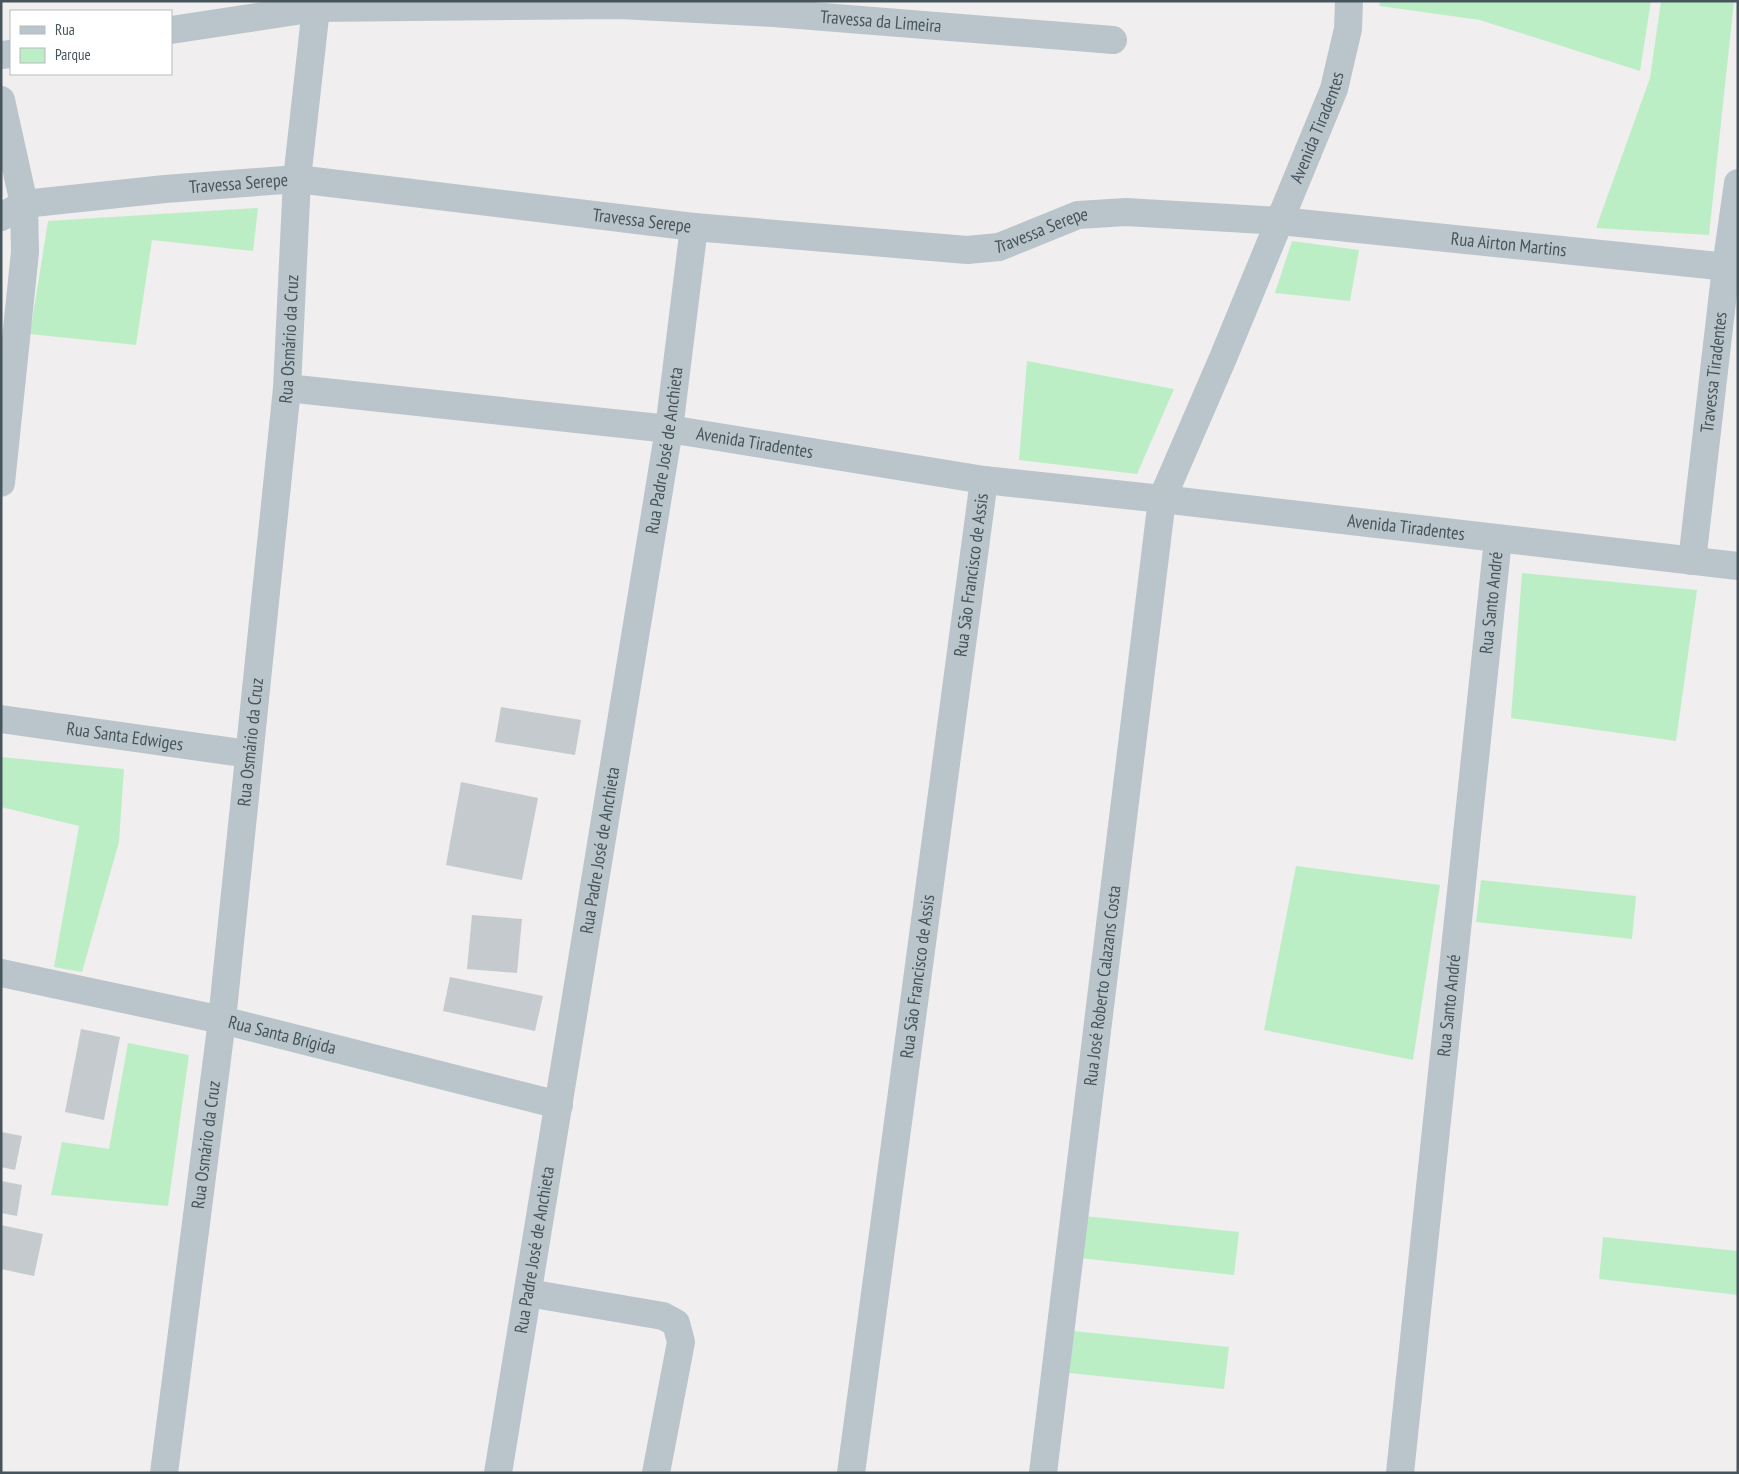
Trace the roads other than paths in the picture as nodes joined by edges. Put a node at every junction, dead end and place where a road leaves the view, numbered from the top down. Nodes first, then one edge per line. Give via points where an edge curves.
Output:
1 (1349, 1) edge
2 (316, 8) junction
3 (172, 30) edge
4 (1113, 40) dead end
5 (1, 100) edge
6 (296, 179) junction
7 (1738, 183) edge
8 (13, 210) edge
9 (1280, 220) junction
10 (694, 227) junction
11 (1732, 267) edge
12 (287, 388) junction
13 (669, 429) junction
14 (984, 480) junction
15 (1, 483) edge
16 (1162, 499) junction
17 (1498, 539) junction
18 (1692, 561) junction
19 (1738, 566) edge
20 (1, 719) edge
21 (248, 754) junction
22 (1, 973) edge
23 (222, 1020) junction
24 (559, 1105) junction
25 (528, 1293) junction
26 (164, 1473) edge
27 (498, 1473) edge
28 (656, 1473) edge
29 (851, 1473) edge
30 (1043, 1473) edge
31 (1400, 1473) edge

1 - 9 street, Avenida Tiradentes via 1348,29 1334,89
2 - 3 street, Travessa da Limeira
2 - 4 street, Travessa da Limeira via 658,6
2 - 6 street, Rua Osmário da Cruz
5 - 8 street
6 - 8 street, Travessa Serepe via 166,189
6 - 10 street, Travessa Serepe
6 - 12 street, Rua Osmário da Cruz
7 - 11 street, Travessa Tiradentes
8 - 15 street via 25,252
9 - 10 street, Travessa Serepe via 1126,212 1078,215 999,247 967,250
9 - 11 street, Rua Airton Martins
9 - 16 street, Avenida Tiradentes
10 - 13 street, Rua Padre José de Anchieta
11 - 18 street, Travessa Tiradentes
12 - 13 street, Avenida Tiradentes
12 - 21 street, Rua Osmário da Cruz
13 - 14 street, Avenida Tiradentes
13 - 24 street, Rua Padre José de Anchieta
14 - 16 street, Avenida Tiradentes
14 - 29 street, Rua São Francisco de Assis
16 - 17 street, Avenida Tiradentes
16 - 30 street, Rua José Roberto Calazans Costa
17 - 18 street, Avenida Tiradentes
17 - 31 street, Rua Santo André
18 - 19 street, Avenida Tiradentes
20 - 21 street, Rua Santa Edwiges
21 - 23 street, Rua Osmário da Cruz
22 - 23 street, Rua Santa Brígida
23 - 24 street, Rua Santa Brígida
23 - 26 street, Rua Osmário da Cruz
24 - 25 street, Rua Padre José de Anchieta
25 - 27 street, Rua Padre José de Anchieta
25 - 28 street via 663,1316 676,1323 681,1342

